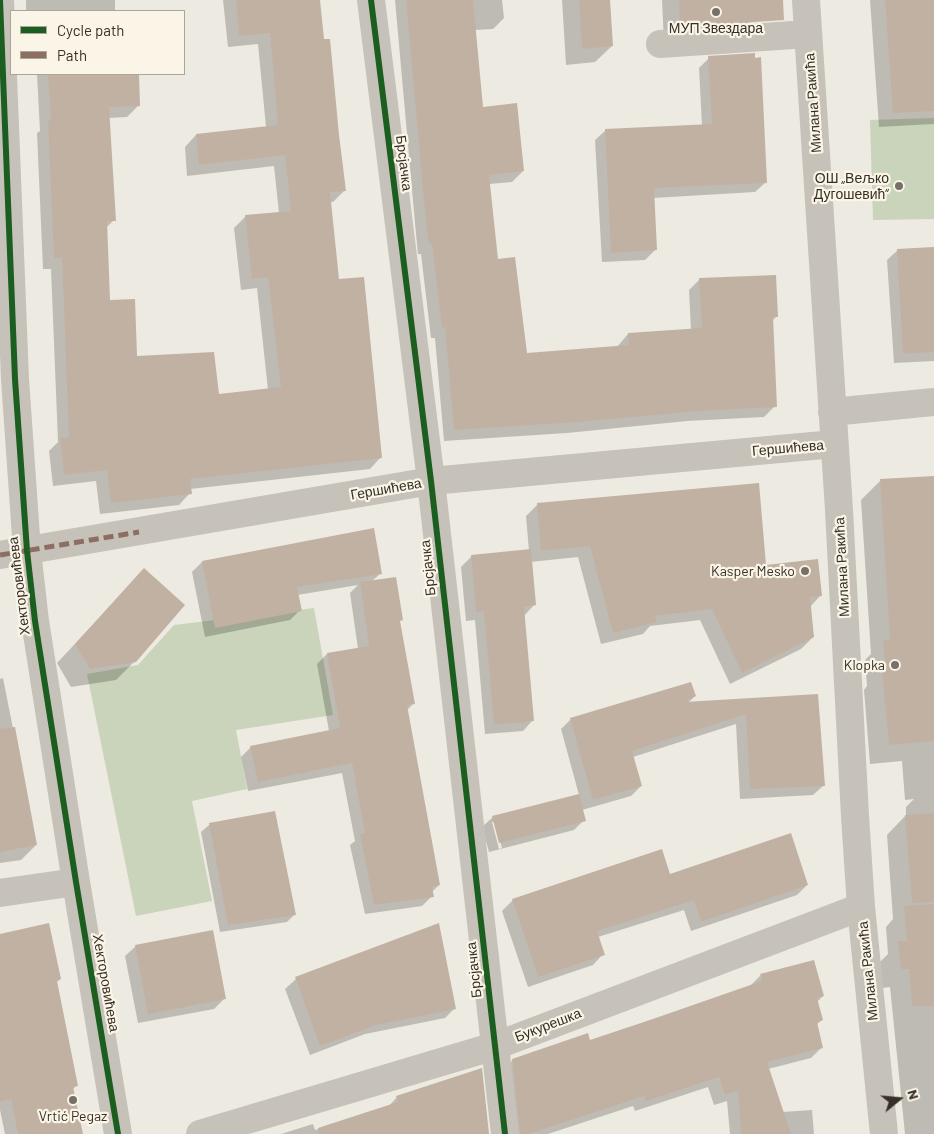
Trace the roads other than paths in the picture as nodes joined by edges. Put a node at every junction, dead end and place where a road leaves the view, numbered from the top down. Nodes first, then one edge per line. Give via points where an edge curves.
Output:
1 (0, 0) edge
2 (371, 0) edge
3 (806, 0) edge
4 (808, 34) junction
5 (660, 44) dead end
6 (2, 125) edge
7 (934, 402) edge
8 (832, 412) junction
9 (834, 444) junction
10 (432, 481) junction
11 (27, 551) junction
12 (0, 555) edge
13 (76, 882) junction
14 (0, 893) edge
15 (861, 907) junction
16 (495, 1046) junction
17 (118, 1134) edge
18 (200, 1134) edge
19 (504, 1134) edge
20 (884, 1134) edge

1 - 6 street, Хекторовићева
2 - 10 street, Брсјачка
3 - 4 street, Милана Ракића
4 - 5 street
4 - 8 street, Милана Ракића
6 - 11 street, Хекторовићева
7 - 8 street
8 - 9 street, Милана Ракића
9 - 10 street, Гершићева
9 - 15 street, Милана Ракића
10 - 11 street, Гершићева
10 - 16 street, Брсјачка
11 - 12 street, Гершићева
11 - 13 street, Хекторовићева
13 - 14 street
13 - 17 street, Хекторовићева
15 - 16 street, Букурешка
15 - 20 street, Милана Ракића
16 - 18 street, Букурешка
16 - 19 street, Брсјачка

